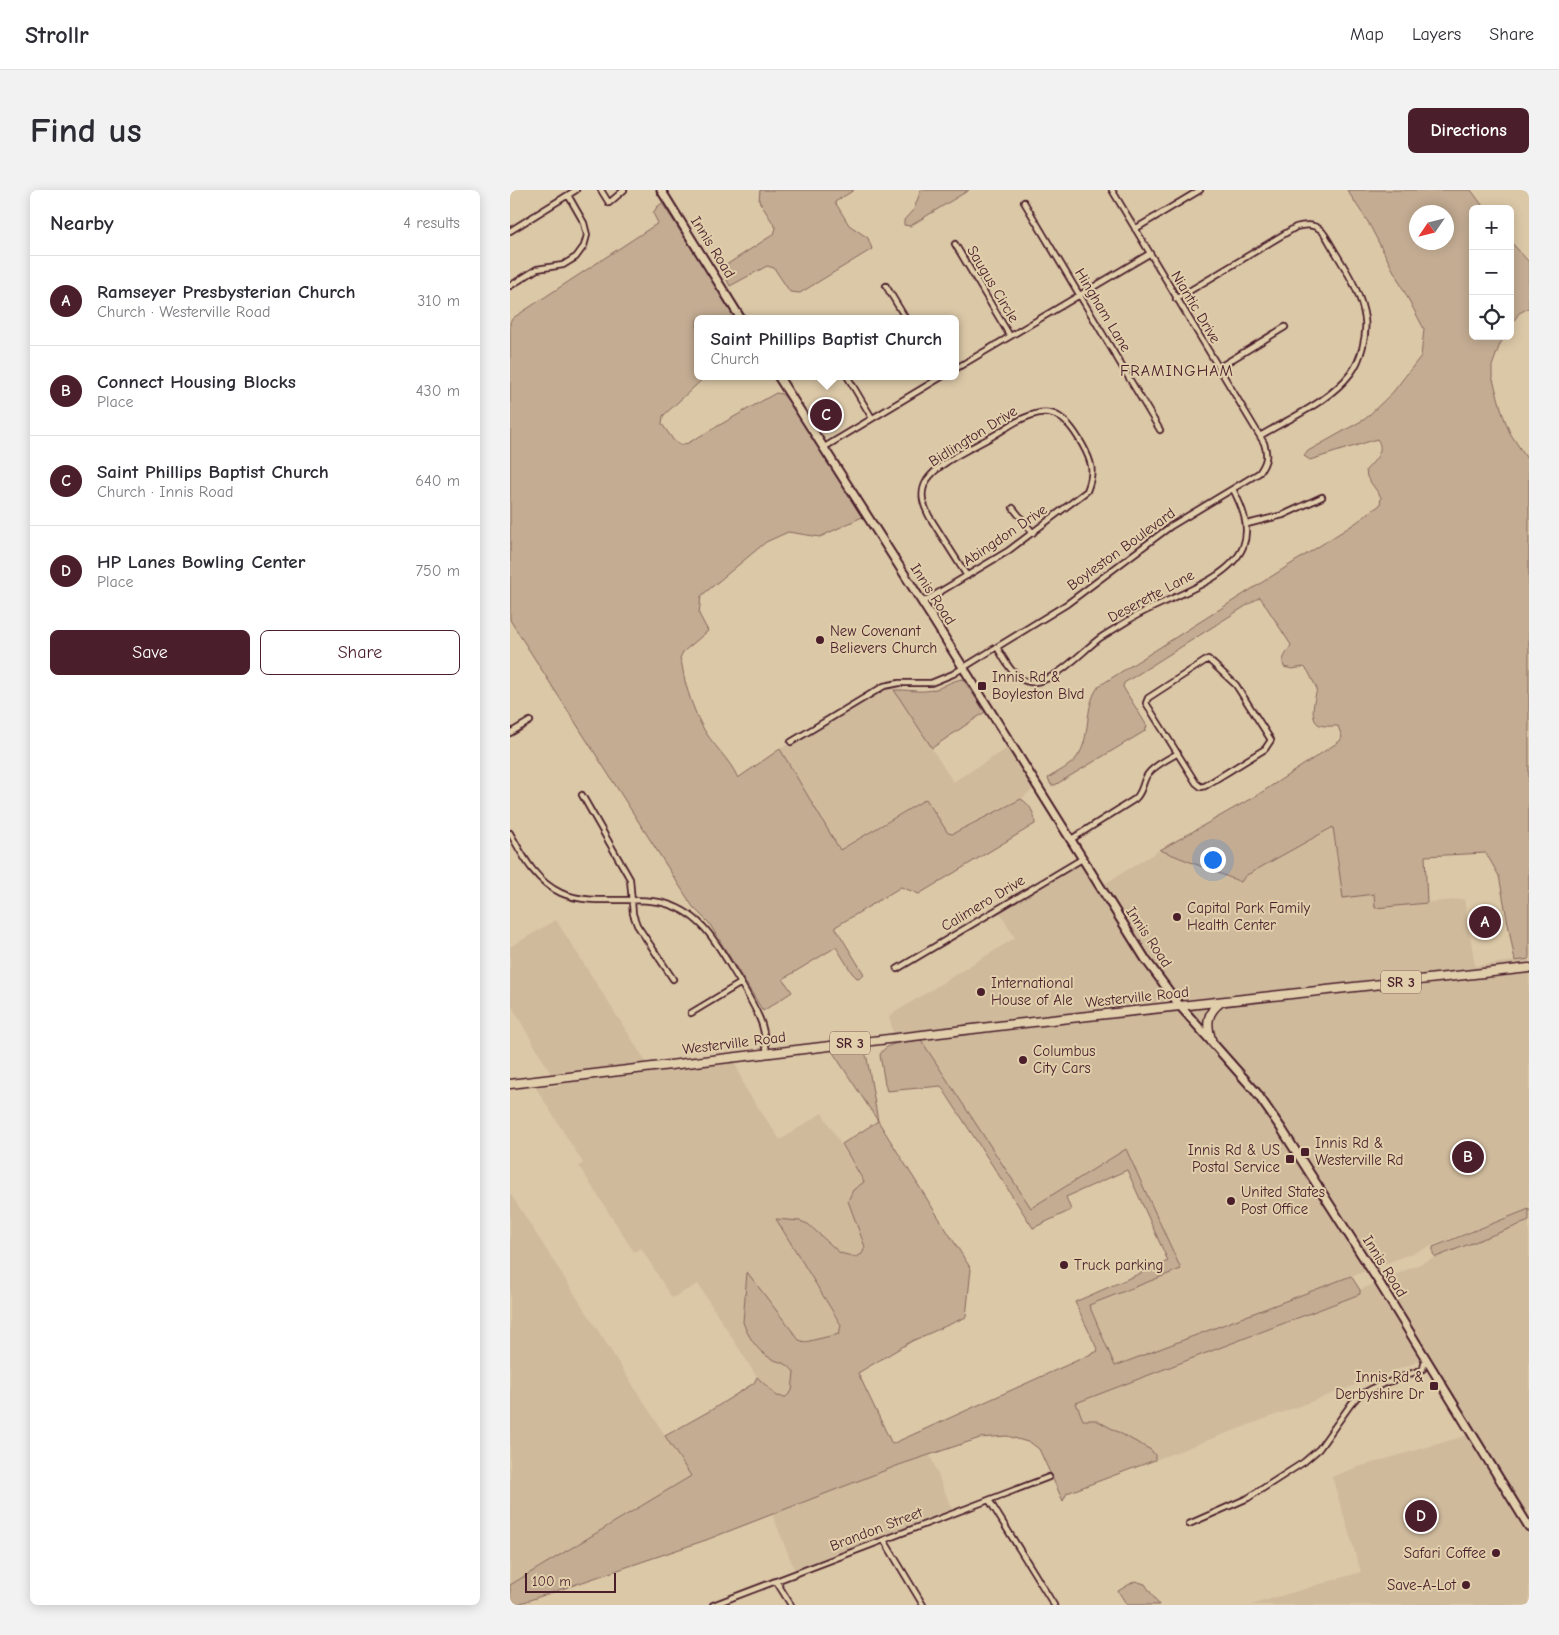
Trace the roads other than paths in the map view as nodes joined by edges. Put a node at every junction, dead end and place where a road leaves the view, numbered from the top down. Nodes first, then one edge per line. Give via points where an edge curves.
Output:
1 (576, 190) edge
2 (601, 190) edge
3 (624, 190) edge
4 (661, 190) edge
5 (1112, 190) edge
6 (1200, 190) edge
7 (568, 195) junction
8 (1024, 202) dead end
9 (1135, 229) junction
10 (510, 230) edge
11 (955, 244) dead end
12 (1149, 254) junction
13 (510, 286) edge
14 (886, 286) dead end
15 (1079, 295) junction
16 (1176, 299) junction
17 (739, 315) edge
18 (904, 315) edge
19 (1285, 327) dead end
20 (1010, 336) junction
21 (959, 367) edge
22 (1218, 368) junction
23 (780, 380) edge
24 (849, 380) edge
25 (937, 380) edge
26 (1051, 413) joint
27 (872, 418) junction
28 (1160, 430) dead end
29 (1260, 436) junction
30 (823, 448) junction
31 (1233, 489) junction
32 (1322, 497) dead end
33 (1013, 508) dead end
34 (1247, 524) junction
35 (1033, 533) junction
36 (966, 576) junction
37 (923, 602) junction
38 (997, 647) junction
39 (963, 666) junction
40 (530, 721) dead end
41 (510, 733) edge
42 (791, 742) dead end
43 (1178, 753) junction
44 (582, 795) dead end
45 (510, 833) edge
46 (1070, 840) junction
47 (1082, 858) junction
48 (633, 900) junction
49 (1529, 968) edge
50 (897, 969) dead end
51 (672, 979) dead end
52 (741, 983) junction
53 (1222, 1001) junction
54 (1180, 1006) junction
55 (691, 1013) dead end
56 (1211, 1039) junction
57 (767, 1052) junction
58 (510, 1084) edge
59 (1425, 1359) junction
60 (1049, 1477) dead end
61 (989, 1500) junction
62 (1189, 1524) dead end
63 (1529, 1527) edge
64 (884, 1540) junction
65 (776, 1581) junction
66 (713, 1605) edge
67 (791, 1605) edge
68 (923, 1605) edge
69 (1054, 1605) edge

1 - 7 street
2 - 3 street via 610,203
4 - 17 main road, Innis Road
5 - 9 street, Niantic Drive
6 - 9 street
7 - 10 street
7 - 13 street via 584,223 587,234 584,246 576,257 562,265 537,269
8 - 15 street, Hingham Lane
9 - 12 street, Niantic Drive
11 - 20 street, Saugus Circle
12 - 15 street
12 - 16 street, Niantic Drive
14 - 18 street
15 - 20 street
15 - 28 street, Hingham Lane
16 - 22 street, Niantic Drive
16 - 29 street via 1304,224 1322,231 1354,283 1366,320 1363,348 1352,373 1333,392
19 - 22 street
20 - 21 street
22 - 29 street, Niantic Drive
23 - 30 main road, Innis Road
24 - 27 street
25 - 27 street
26 - 35 street, Abingdon Drive via 1073,429 1092,466 1092,479 1087,491
26 - 36 street, Bidlington Drive via 1025,417 940,467 927,481 922,492 925,507
27 - 30 street
29 - 31 street, Boyleston Boulevard via 1267,454 1265,464 1259,472
30 - 37 main road, Innis Road
31 - 34 street
31 - 38 street, Boyleston Boulevard via 1171,526 1067,604
32 - 34 street via 1269,520
33 - 35 street
34 - 38 street, Deserette Lane via 1243,547 1232,564 1220,574 1136,615 1044,680 1026,681 1014,672
35 - 36 street, Abingdon Drive
36 - 37 street, Abingdon Drive
37 - 39 main road, Innis Road
38 - 39 street, Boyleston Boulevard
39 - 42 street, Boyleston Boulevard via 931,683 884,686
39 - 46 main road, Innis Road
40 - 41 street
43 - 43 street via 1201,787 1271,740 1236,685 1208,659 1148,698 1146,703
43 - 46 street via 1150,772 1135,799
44 - 48 street via 625,869
45 - 48 street via 530,868 560,892 600,900
46 - 47 main road, Innis Road
47 - 50 street, Calimero Drive
47 - 54 main road, Innis Road via 1146,960
48 - 51 street via 637,925
48 - 52 street via 660,902 677,907 692,917 714,939
49 - 53 main road, Westerville Road / SR 3
52 - 55 street
52 - 57 street via 762,1024
53 - 54 main road, Westerville Road / SR 3
53 - 56 main road via 1210,1012 1208,1029
54 - 56 main road, Innis Road
54 - 57 main road, Westerville Road / SR 3
56 - 59 main road, Innis Road via 1256,1092 1281,1128
57 - 58 main road, Westerville Road / SR 3
59 - 62 street via 1423,1369 1358,1396 1315,1453 1304,1462 1248,1498
59 - 63 main road, Innis Road
60 - 61 street, Brandon Street
61 - 64 street, Brandon Street
61 - 69 street
64 - 65 street, Brandon Street
64 - 68 street
65 - 66 street, Brandon Street
65 - 67 street

